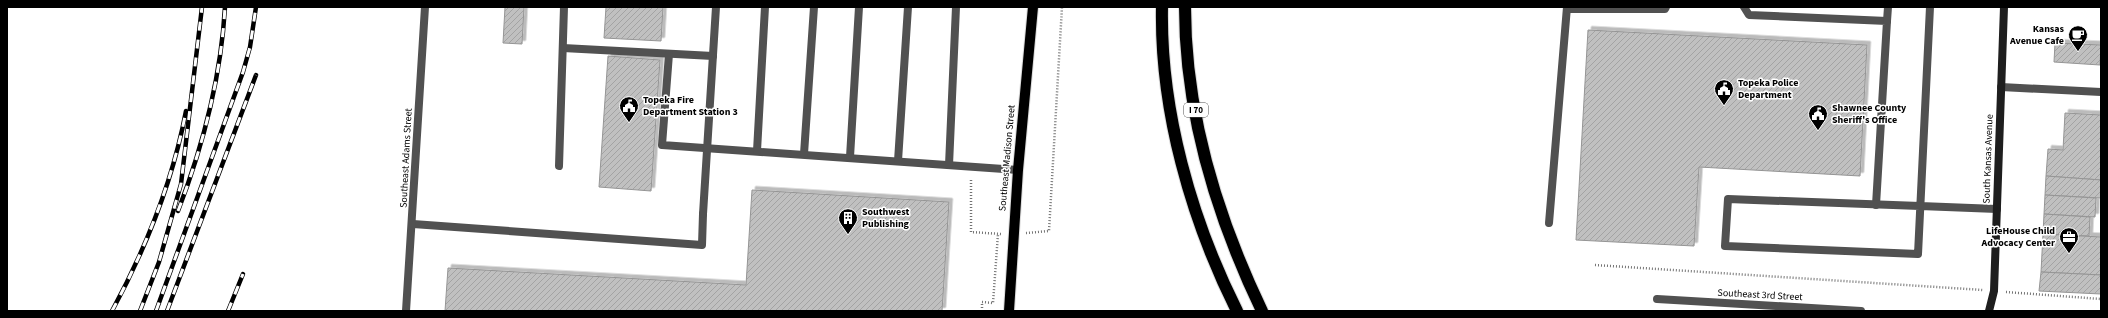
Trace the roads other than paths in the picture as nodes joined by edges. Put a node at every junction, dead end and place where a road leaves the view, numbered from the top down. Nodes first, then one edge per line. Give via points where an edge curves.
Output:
1 (425, 7) edge
2 (564, 7) edge
3 (716, 7) edge
4 (765, 7) edge
5 (814, 7) edge
6 (859, 7) edge
7 (908, 7) edge
8 (956, 7) edge
9 (1033, 7) edge
10 (1162, 7) edge
11 (1185, 7) edge
12 (1666, 7) edge
13 (1744, 7) edge
14 (1888, 7) edge
15 (1930, 7) edge
16 (2004, 7) edge
17 (1567, 8) edge
18 (1887, 20) junction
19 (563, 48) junction
20 (669, 54) junction
21 (713, 56) junction
22 (2001, 87) junction
23 (2101, 92) edge
24 (707, 147) junction
25 (757, 151) junction
26 (804, 154) junction
27 (850, 158) junction
28 (898, 161) junction
29 (949, 165) junction
30 (559, 166) dead end
31 (1018, 170) junction
32 (1876, 205) junction
33 (1920, 206) junction
34 (1996, 209) junction
35 (1549, 223) dead end
36 (413, 224) junction
37 (1658, 299) dead end
38 (1816, 310) edge
39 (406, 311) edge
40 (1009, 311) edge
41 (1237, 311) edge
42 (1262, 311) edge
43 (1861, 311) edge
44 (1989, 311) edge

1 - 36 street, Southeast Adams Street
2 - 19 street
3 - 21 street
4 - 25 street
5 - 26 street
6 - 27 street
7 - 28 street
8 - 29 street
9 - 31 main road, Southeast Madison Street
10 - 41 highway, I 70 via 1162,38 1168,97 1194,206 1207,246
11 - 42 highway, I 70 via 1188,54 1197,119 1208,169 1221,210
12 - 17 street
13 - 18 street via 1750,15
14 - 18 street
15 - 33 street
16 - 22 main road, South Kansas Avenue
17 - 35 street
18 - 32 street
19 - 20 street
19 - 30 street
20 - 21 street
20 - 24 street via 662,145
21 - 24 street
22 - 23 street
22 - 34 main road, South Kansas Avenue
24 - 25 street
24 - 36 street via 702,245
25 - 26 street
26 - 27 street
27 - 28 street
28 - 29 street
29 - 31 street
31 - 40 main road, Southeast Madison Street
32 - 33 street
32 - 33 street via 1728,199 1725,246 1918,254
33 - 34 street
34 - 44 main road, South Kansas Avenue via 1994,291
36 - 39 street, Southeast Adams Street
37 - 38 street, Southeast 3rd Street
38 - 43 street, Southeast 3rd Street

